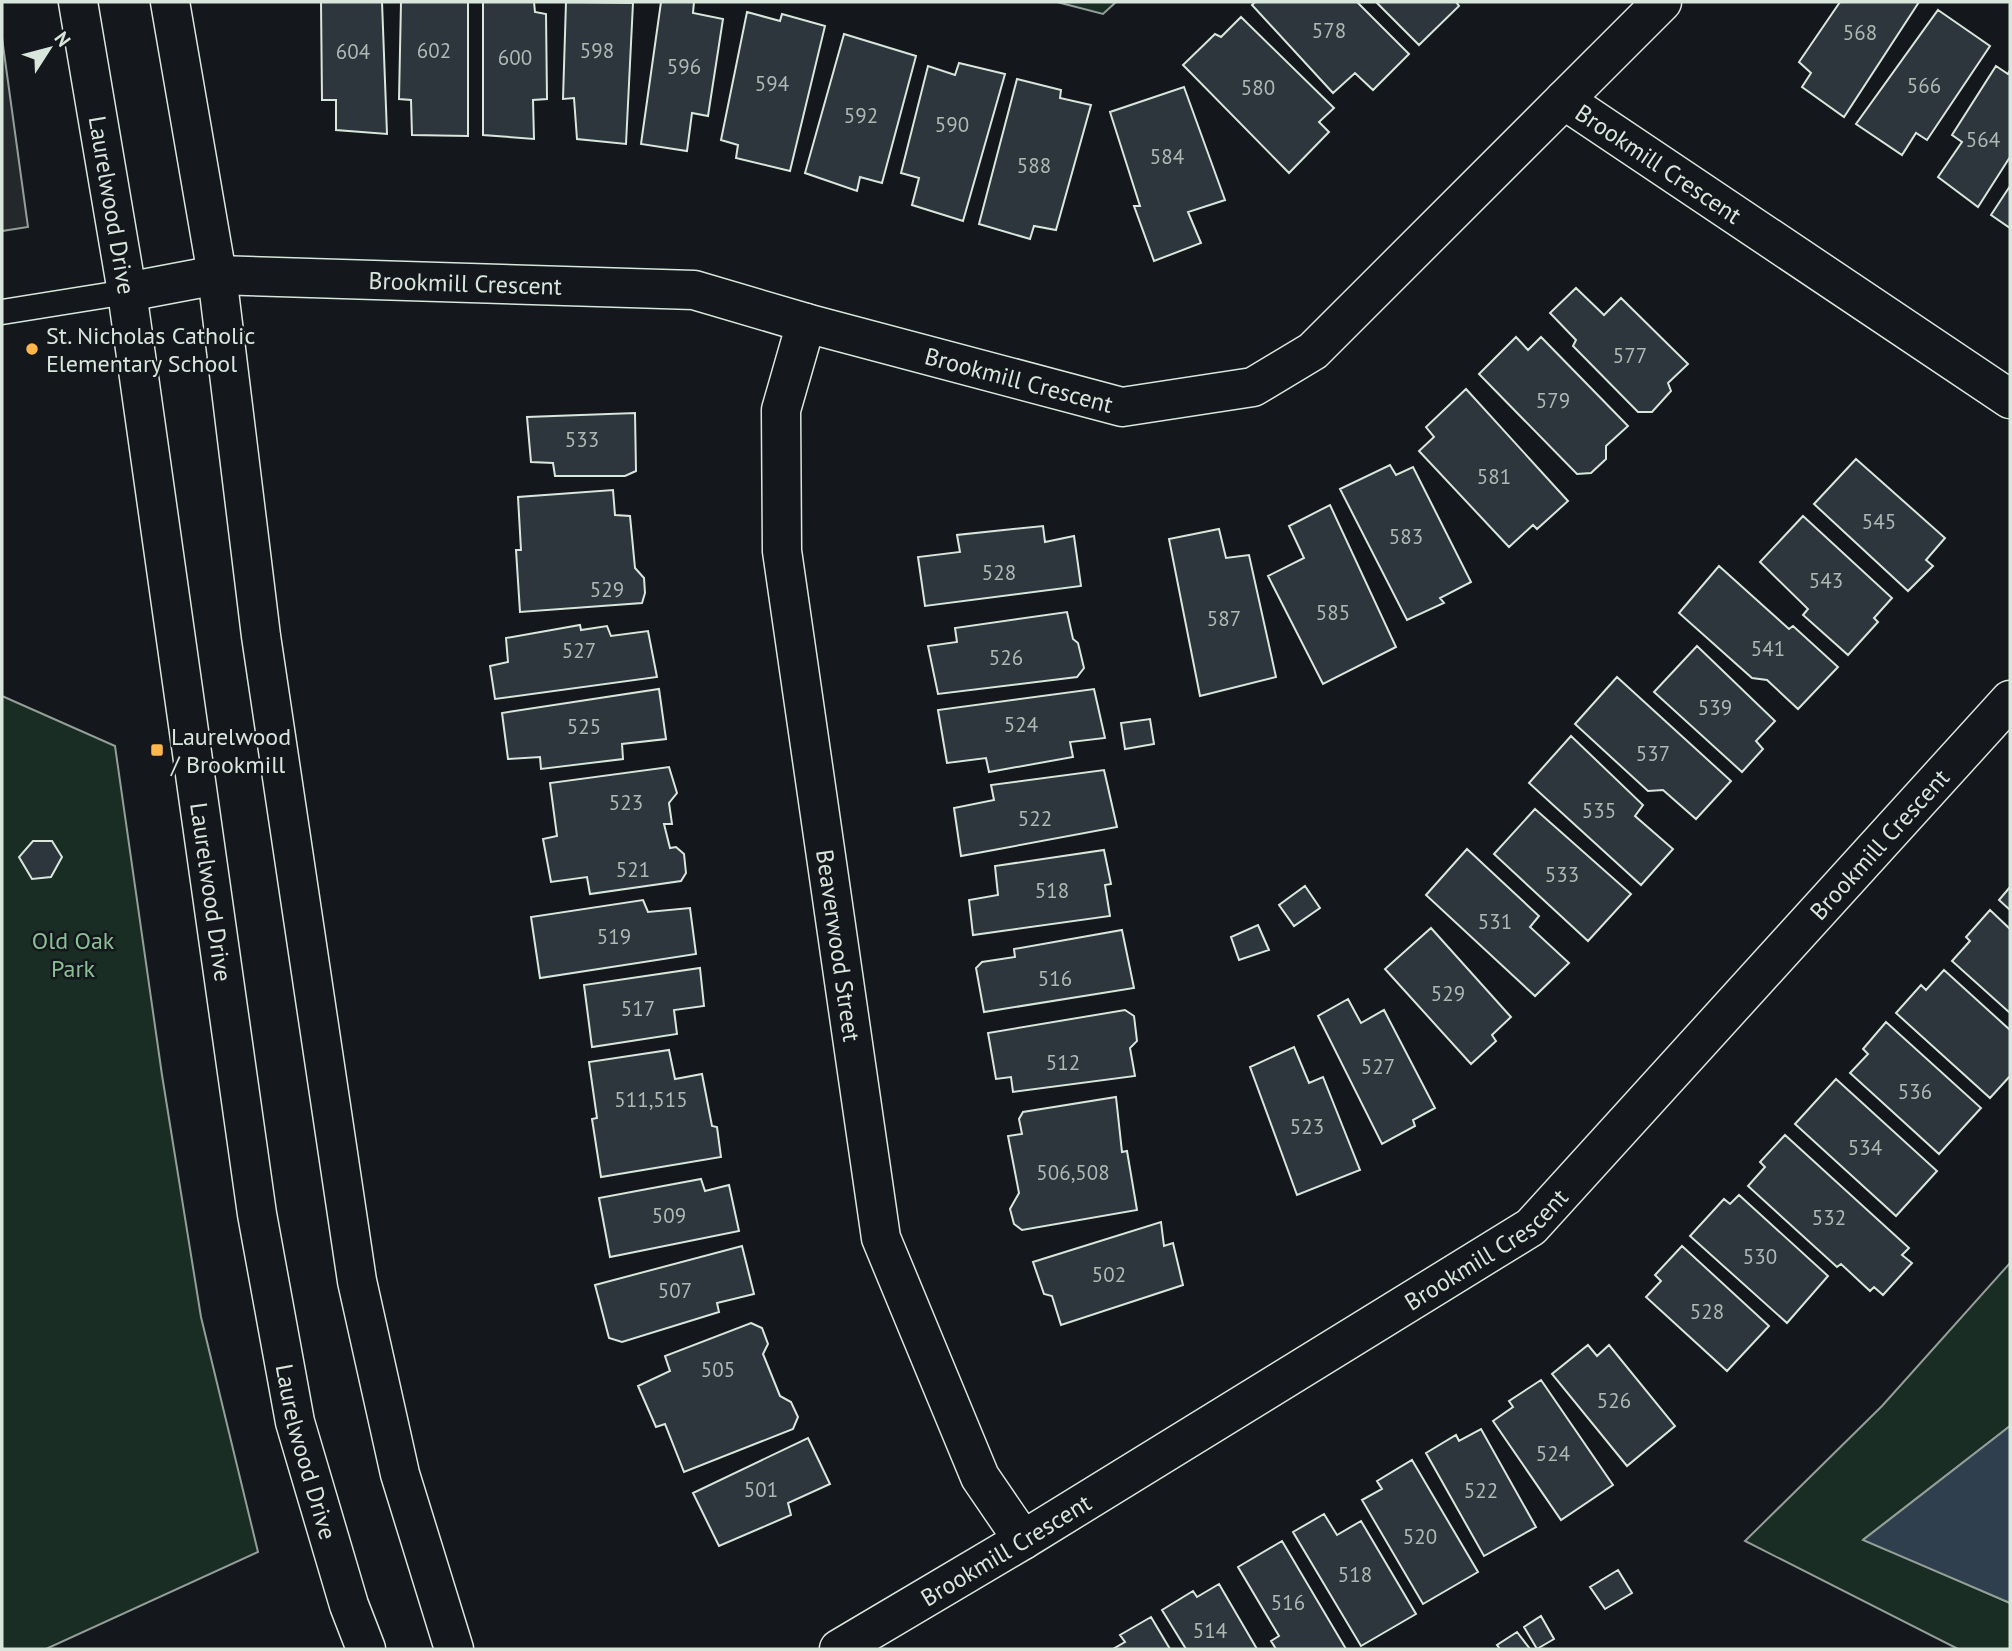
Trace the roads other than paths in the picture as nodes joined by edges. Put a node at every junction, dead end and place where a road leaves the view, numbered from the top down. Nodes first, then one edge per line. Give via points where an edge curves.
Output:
1 (78, 2) edge
2 (170, 2) edge
3 (1662, 2) edge
4 (1564, 100) junction
5 (217, 275) junction
6 (127, 292) junction
7 (2, 312) edge
8 (806, 323) junction
9 (2010, 399) edge
10 (2010, 700) edge
11 (1023, 1540) junction
12 (366, 1649) edge
13 (454, 1649) edge
14 (839, 1649) edge

1 - 6 street, Laurelwood Drive
2 - 5 street
3 - 4 street
4 - 8 street, Brookmill Crescent via 1314,351 1253,387 1122,407
4 - 9 street, Brookmill Crescent
5 - 6 street, Brookmill Crescent
5 - 8 street, Brookmill Crescent via 694,290
5 - 13 street via 261,636 357,1281 400,1474
6 - 7 lane
6 - 12 street, Laurelwood Drive via 259,1227 295,1422
8 - 11 street, Beaverwood Street via 780,410 782,551 881,1238 980,1477
10 - 11 street, Brookmill Crescent via 1531,1227
11 - 14 street, Brookmill Crescent

